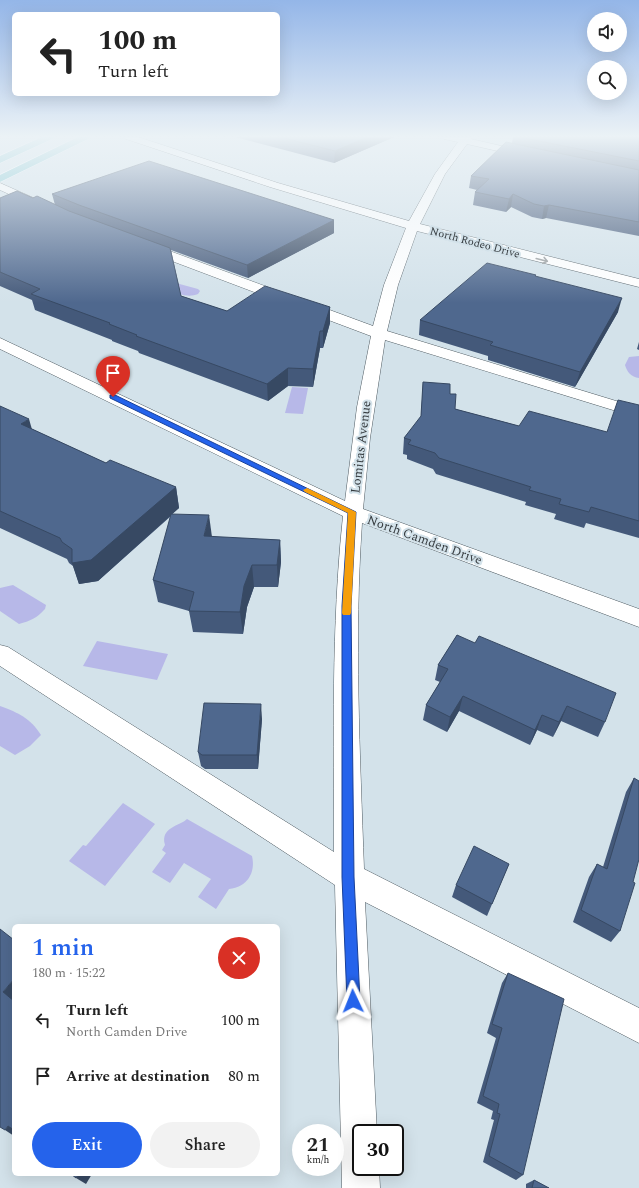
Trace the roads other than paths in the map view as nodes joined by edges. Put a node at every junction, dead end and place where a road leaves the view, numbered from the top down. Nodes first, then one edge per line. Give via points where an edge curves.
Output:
1 (14, 192) edge
2 (313, 192) edge
3 (333, 192) edge
4 (433, 192) edge
5 (56, 212) edge
6 (424, 220) junction
7 (128, 241) edge
8 (604, 262) dead end
9 (639, 283) edge
10 (378, 333) junction
11 (0, 342) edge
12 (639, 413) edge
13 (352, 512) junction
14 (639, 618) edge
15 (0, 654) edge
16 (348, 877) junction
17 (639, 1026) edge
18 (361, 1188) edge

1 - 5 street
2 - 6 street, North Rodeo Drive
3 - 6 street, North Rodeo Drive
4 - 6 street, Lomitas Avenue
6 - 8 street, North Rodeo Drive
6 -> 9 street, North Rodeo Drive
6 - 10 street, Lomitas Avenue via 396,267
7 - 10 street
10 - 12 street
10 - 13 street, Lomitas Avenue via 368,386
11 - 13 street, North Camden Drive
13 - 14 street, North Camden Drive
13 - 16 street, Lomitas Avenue via 347,606
15 - 16 street
16 - 17 street
16 - 18 street, Lomitas Avenue

